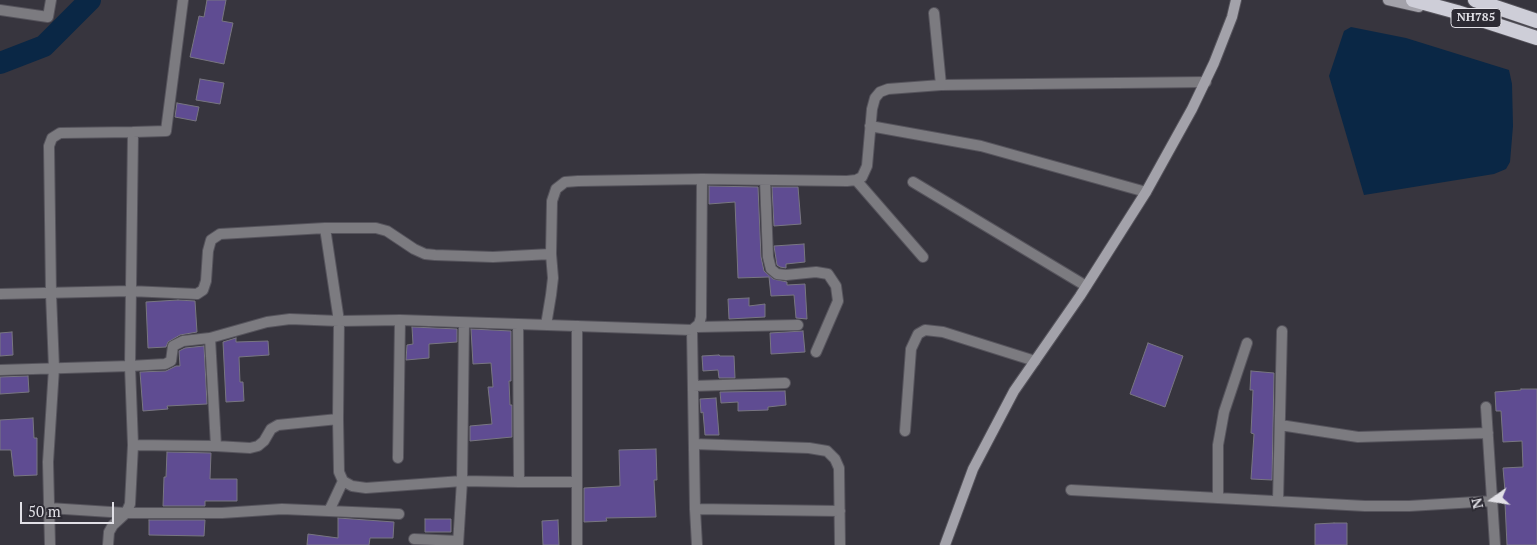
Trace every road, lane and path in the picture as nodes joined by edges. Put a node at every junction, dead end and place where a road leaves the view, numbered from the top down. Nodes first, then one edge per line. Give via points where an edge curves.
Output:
1 (51, 0) edge
2 (183, 0) edge
3 (1236, 0) edge
4 (1388, 0) edge
5 (1413, 0) edge
6 (1475, 0) edge
7 (1486, 0) edge
8 (1504, 3) edge
9 (0, 10) edge
10 (934, 13) dead end
11 (1537, 17) edge
12 (1537, 21) edge
13 (1537, 38) edge
14 (1537, 44) edge
15 (1206, 82) junction
16 (941, 86) junction
17 (870, 126) junction
18 (133, 132) junction
19 (702, 179) junction
20 (765, 180) junction
21 (856, 180) junction
22 (912, 182) dead end
23 (1146, 192) junction
24 (325, 228) junction
25 (551, 254) junction
26 (923, 257) dead end
27 (1086, 286) junction
28 (130, 291) junction
29 (0, 294) edge
30 (51, 294) junction
31 (400, 320) junction
32 (339, 321) junction
33 (464, 323) junction
34 (518, 324) junction
35 (546, 325) junction
36 (798, 325) dead end
37 (577, 326) junction
38 (695, 328) junction
39 (1282, 331) dead end
40 (210, 338) junction
41 (1248, 343) dead end
42 (816, 352) dead end
43 (1035, 361) junction
44 (130, 366) junction
45 (54, 368) junction
46 (0, 370) edge
47 (785, 383) dead end
48 (693, 386) junction
49 (1486, 407) dead end
50 (338, 419) junction
51 (1280, 425) junction
52 (905, 431) dead end
53 (1488, 433) junction
54 (694, 444) junction
55 (133, 445) junction
56 (216, 446) junction
57 (398, 458) dead end
58 (343, 481) junction
59 (462, 482) junction
60 (520, 482) junction
61 (577, 482) junction
62 (1071, 490) dead end
63 (1218, 498) junction
64 (1278, 501) junction
65 (1492, 501) junction
66 (49, 508) junction
67 (695, 509) junction
68 (328, 511) junction
69 (840, 511) junction
70 (126, 513) junction
71 (399, 514) dead end
72 (414, 539) dead end
73 (458, 543) edge
74 (50, 545) edge
75 (108, 545) edge
76 (577, 545) edge
77 (697, 545) edge
78 (840, 545) edge
79 (944, 545) edge
80 (1495, 545) edge

1 - 9 street via 48,17
2 - 18 street via 166,131
3 - 15 main road
4 - 14 main road via 1455,16
5 - 13 highway, NH785
6 - 12 highway, NH785
7 - 8 main road
8 - 11 main road
10 - 16 street
15 - 16 street
15 - 23 main road
16 - 17 street via 880,92 874,103
17 - 21 street via 866,166 862,176
17 - 23 street via 981,146
18 - 28 street
18 - 30 street via 60,133 52,138
19 - 20 street
19 - 25 street via 565,182 556,189 552,201
19 - 38 street via 701,317
20 - 21 street
20 - 42 street via 771,269 786,275 828,274 836,286 838,301
21 - 26 street
22 - 27 street
23 - 27 main road
24 - 25 street via 376,228 387,231 425,254 493,257
24 - 28 street via 220,234 211,240 206,281 203,290 197,294
24 - 32 street
25 - 35 street via 552,295
27 - 43 main road
28 - 30 street
28 - 44 street
29 - 30 street
30 - 45 street
31 - 32 street
31 - 33 street
31 - 57 street
32 - 40 street via 290,318
32 - 50 street
33 - 34 street
33 - 59 street
34 - 35 street
34 - 60 street
35 - 37 street
36 - 38 street
37 - 38 street
37 - 61 street
38 - 48 street
39 - 51 street
40 - 44 street via 184,341 173,346 171,361 165,364
40 - 56 street
41 - 63 street via 1224,412 1218,445
43 - 52 street via 944,332 925,330 918,334 912,349
43 - 79 main road via 1014,391 973,469
44 - 45 street
44 - 55 street
45 - 46 street
45 - 66 street via 48,462
47 - 48 street
48 - 54 street
49 - 53 street
50 - 56 street via 278,425 258,446 250,448
50 - 58 street via 337,462
51 - 53 street via 1358,437
51 - 64 street
53 - 65 street
54 - 67 street
54 - 69 street via 827,451 839,468
55 - 56 street
55 - 70 street via 130,504
58 - 59 street via 366,488
58 - 68 street
59 - 60 street
59 - 73 street
60 - 61 street
61 - 76 street
62 - 63 street
63 - 64 street
64 - 65 street via 1366,506
65 - 80 street
66 - 70 street
66 - 74 street
67 - 69 street
67 - 77 street
68 - 70 street
68 - 71 street
69 - 78 street
70 - 75 street via 109,532
72 - 73 street

